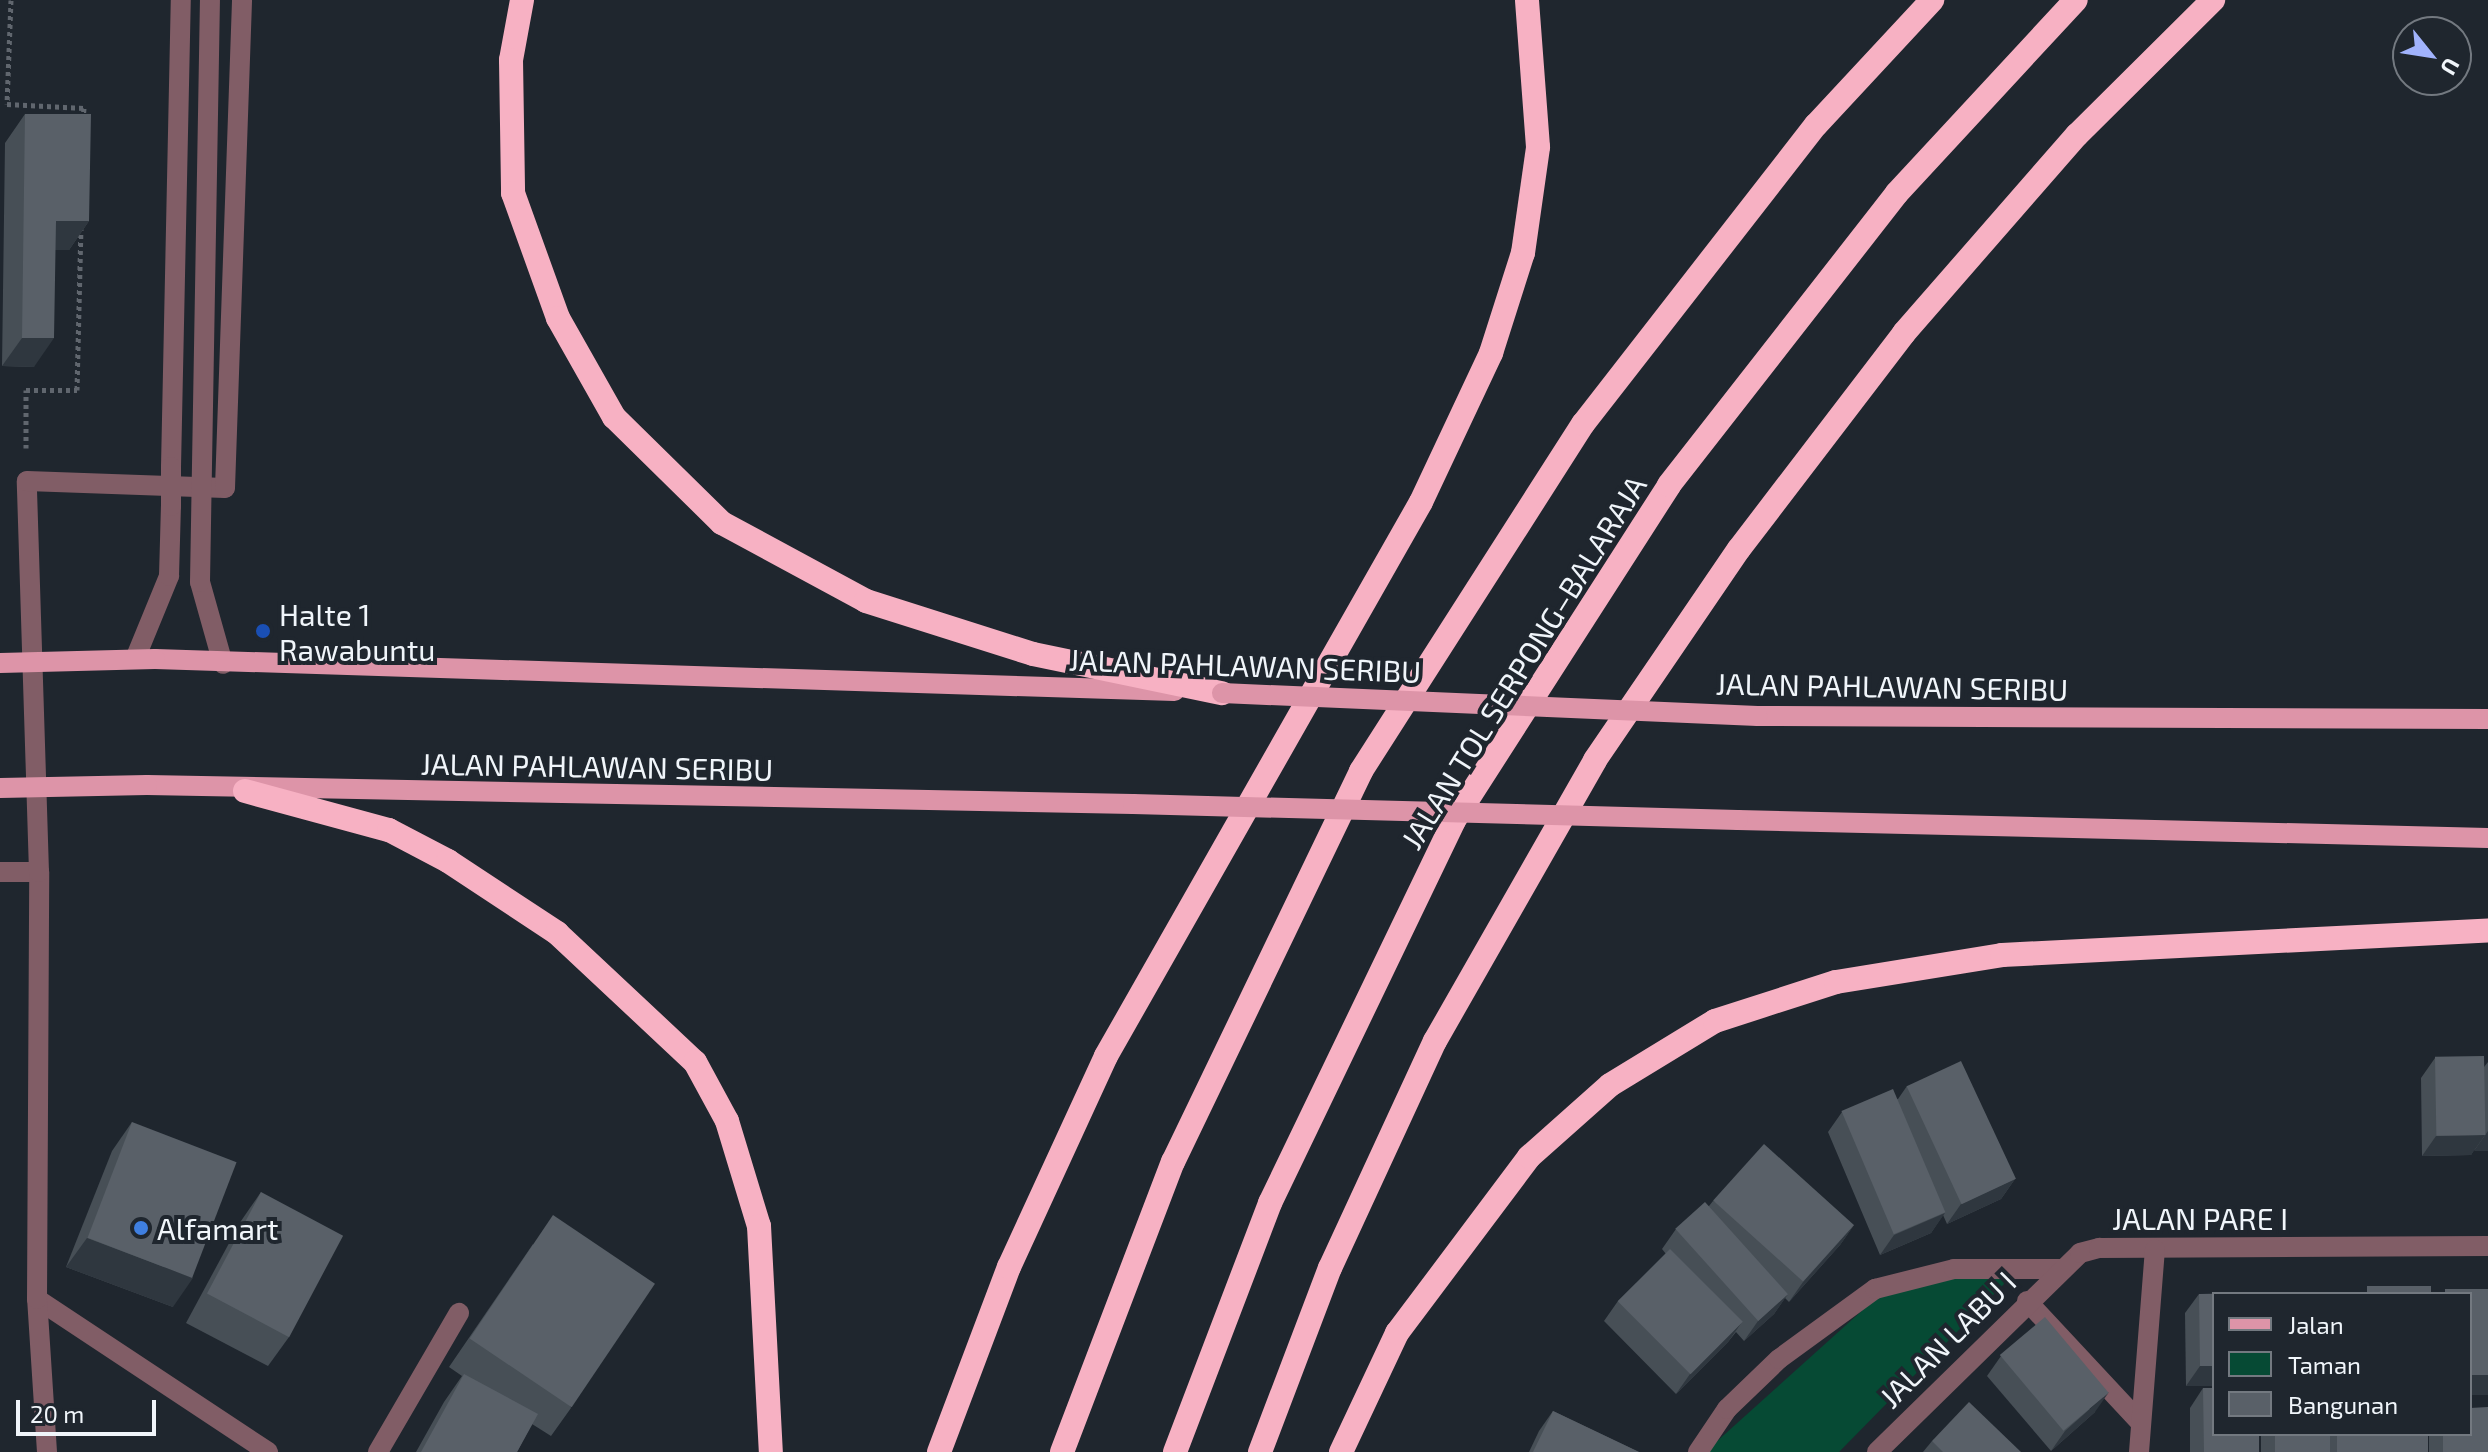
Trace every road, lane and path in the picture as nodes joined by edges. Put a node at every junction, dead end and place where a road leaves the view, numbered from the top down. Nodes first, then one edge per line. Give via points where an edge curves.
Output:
1 (11, 0) edge
2 (181, 0) edge
3 (210, 0) edge
4 (242, 0) edge
5 (522, 0) edge
6 (1527, 0) edge
7 (1932, 0) edge
8 (2076, 0) edge
9 (2213, 0) edge
10 (83, 124) edge
11 (81, 218) edge
12 (27, 481) junction
13 (145, 659) junction
14 (0, 663) edge
15 (223, 664) junction
16 (1222, 693) junction
17 (2488, 719) edge
18 (0, 788) edge
19 (245, 791) junction
20 (2488, 838) edge
21 (0, 872) edge
22 (39, 872) junction
23 (2488, 930) edge
24 (2488, 1246) edge
25 (2155, 1250) junction
26 (2060, 1269) junction
27 (37, 1299) junction
28 (2027, 1301) junction
29 (459, 1313) dead end
30 (2138, 1420) junction
31 (47, 1452) edge
32 (268, 1452) edge
33 (378, 1452) edge
34 (771, 1452) edge
35 (939, 1452) edge
36 (1062, 1452) edge
37 (1175, 1452) edge
38 (1260, 1452) edge
39 (1341, 1452) edge
40 (1698, 1452) edge
41 (1877, 1452) edge
42 (2139, 1452) edge

1 - 10 path via 7,104 84,108
2 - 13 street, bridge via 169,576
3 - 15 street, bridge via 200,582
4 - 12 street via 225,488
5 - 16 highway via 511,60 513,193 558,318 614,417 722,523 866,601 1033,654
6 - 35 highway via 1538,147 1523,253 1491,353 1421,502 1106,1056 1009,1267
7 - 36 highway via 1816,125 1583,424 1361,771 1173,1162
8 - 37 highway, JALAN TOL SERPONG–BALARAJA via 1897,193 1669,485 1453,822 1270,1203
9 - 38 highway via 2077,135 1904,333 1739,549 1595,760 1435,1041 1330,1268
11 - 12 path via 77,390 26,390
12 - 22 street
13 - 14 main road, JALAN PAHLAWAN SERIBU, bridge
13 - 15 main road, JALAN PAHLAWAN SERIBU
15 - 16 main road, JALAN PAHLAWAN SERIBU
16 - 17 main road, JALAN PAHLAWAN SERIBU, bridge via 1758,716
18 - 19 main road, JALAN PAHLAWAN SERIBU, bridge via 147,785
19 - 20 main road, JALAN PAHLAWAN SERIBU, bridge via 1133,804
19 - 34 highway via 389,830 448,861 557,933 695,1062 727,1121 759,1226
21 - 22 street
22 - 27 street
23 - 39 highway via 2002,955 1836,982 1715,1021 1610,1085 1529,1157 1397,1333
24 - 25 street, JALAN PARE I
25 - 26 street, JALAN PARE I via 2099,1248
25 - 30 street
26 - 28 street, JALAN LABU I
26 - 40 street, JALAN PARE I via 1954,1269 1875,1289 1779,1359 1727,1409
27 - 31 street
27 - 32 street
28 - 30 street
28 - 41 street, JALAN LABU I
29 - 33 street
30 - 42 street

